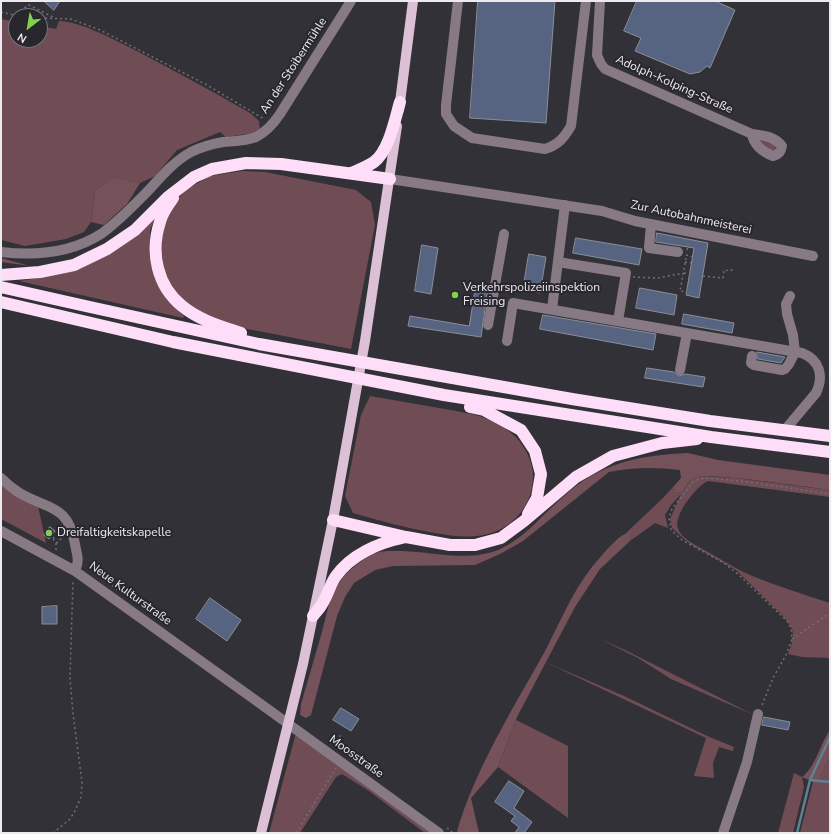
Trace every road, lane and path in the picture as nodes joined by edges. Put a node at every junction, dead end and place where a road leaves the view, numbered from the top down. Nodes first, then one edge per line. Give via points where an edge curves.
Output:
1 (351, 1) edge
2 (414, 1) edge
3 (458, 1) edge
4 (586, 1) edge
5 (600, 1) edge
6 (24, 8) edge
7 (35, 8) edge
8 (48, 14) edge
9 (48, 18) edge
10 (55, 18) junction
11 (400, 102) junction
12 (272, 124) junction
13 (752, 134) dead end
14 (350, 173) junction
15 (390, 180) junction
16 (178, 190) junction
17 (565, 206) junction
18 (651, 224) junction
19 (690, 232) junction
20 (504, 234) dead end
21 (1, 252) edge
22 (682, 254) junction
23 (813, 256) dead end
24 (693, 257) dead end
25 (558, 262) junction
26 (685, 262) junction
27 (692, 263) dead end
28 (733, 269) dead end
29 (683, 274) junction
30 (690, 274) dead end
31 (1, 275) edge
32 (625, 276) junction
33 (703, 276) dead end
34 (1, 287) edge
35 (687, 292) dead end
36 (790, 296) dead end
37 (1, 302) edge
38 (552, 309) junction
39 (618, 321) junction
40 (488, 325) dead end
41 (687, 333) junction
42 (507, 341) dead end
43 (259, 344) junction
44 (795, 352) junction
45 (752, 356) dead end
46 (680, 370) dead end
47 (444, 395) junction
48 (784, 431) junction
49 (830, 436) edge
50 (711, 437) junction
51 (830, 452) edge
52 (1, 478) edge
53 (830, 494) edge
54 (333, 520) junction
55 (524, 521) junction
56 (1, 531) edge
57 (406, 538) junction
58 (56, 542) junction
59 (56, 552) dead end
60 (75, 571) junction
61 (830, 612) edge
62 (313, 616) junction
63 (792, 640) junction
64 (258, 702) joint
65 (758, 714) joint
66 (341, 733) dead end
67 (337, 759) junction
68 (53, 833) edge
69 (261, 833) edge
70 (296, 833) edge
71 (439, 833) edge
72 (723, 833) edge

1 - 12 street, An der Stoibermühle
2 - 11 main road
3 - 4 street via 446,114 454,126 472,138 544,149 553,147 564,138 571,126
5 - 13 street, Adolph-Kolping-Straße via 597,55 605,69
6 - 7 path via 29,5
8 - 10 path
9 - 10 path
10 - 12 path via 71,19 100,30 207,85
11 - 14 highway via 379,158
11 - 15 main road
12 - 21 street, An der Stoibermühle via 252,138 212,144 182,157 126,213 94,237 73,246 45,253
14 - 15 highway
14 - 16 highway via 281,164 246,163 212,169 194,177
15 - 17 street, Zur Autobahnmeisterei
15 - 54 main road
16 - 31 highway via 135,230 107,249 74,265 40,272
16 - 43 highway via 160,222 156,240 155,256 162,279 173,297 192,313 216,325 243,333
17 - 18 street, Zur Autobahnmeisterei via 602,211
17 - 25 street
18 - 19 street, Zur Autobahnmeisterei
18 - 22 street via 649,248
19 - 22 path
19 - 23 street, Zur Autobahnmeisterei
20 - 40 street
22 - 24 path
22 - 26 path
25 - 32 street via 626,273
25 - 38 street
26 - 27 path
26 - 29 path
28 - 33 path via 724,270 723,278
29 - 30 path
29 - 32 path via 658,278
29 - 35 path via 680,291
32 - 39 street
34 - 43 highway
36 - 44 street via 786,304
37 - 47 highway via 173,342
38 - 39 street
38 - 42 street via 513,303
39 - 41 street
41 - 44 street
41 - 46 street
43 - 48 highway via 572,399
44 - 45 street via 789,364 782,370 754,365 751,363
44 - 48 street via 814,360 818,366 820,380 816,393
47 - 50 highway
47 - 55 highway via 457,404 484,410 521,430 535,450 541,474 537,498
48 - 49 highway
50 - 51 highway
50 - 55 highway via 662,443 613,456 576,477
52 - 60 street, Neue Kulturstraße via 18,492 52,507 67,520 73,532 79,563
53 - 63 path via 748,482 699,479 693,482 672,509 669,518 672,530 682,540 724,563 777,611 791,628
54 - 57 highway
54 - 62 main road
55 - 57 highway via 501,538 475,545 450,545
56 - 60 street
57 - 62 highway via 386,542 356,556 336,576 323,603
58 - 58 path via 53,536 58,535 60,540
58 - 59 path
60 - 64 street, Neue Kulturstraße
60 - 68 path via 70,678 82,782 81,797 68,820
61 - 63 path
62 - 69 main road
63 - 65 path
64 - 67 street, Moosstraße
65 - 72 street via 747,762
66 - 67 path
67 - 70 path
67 - 71 street, Moosstraße

